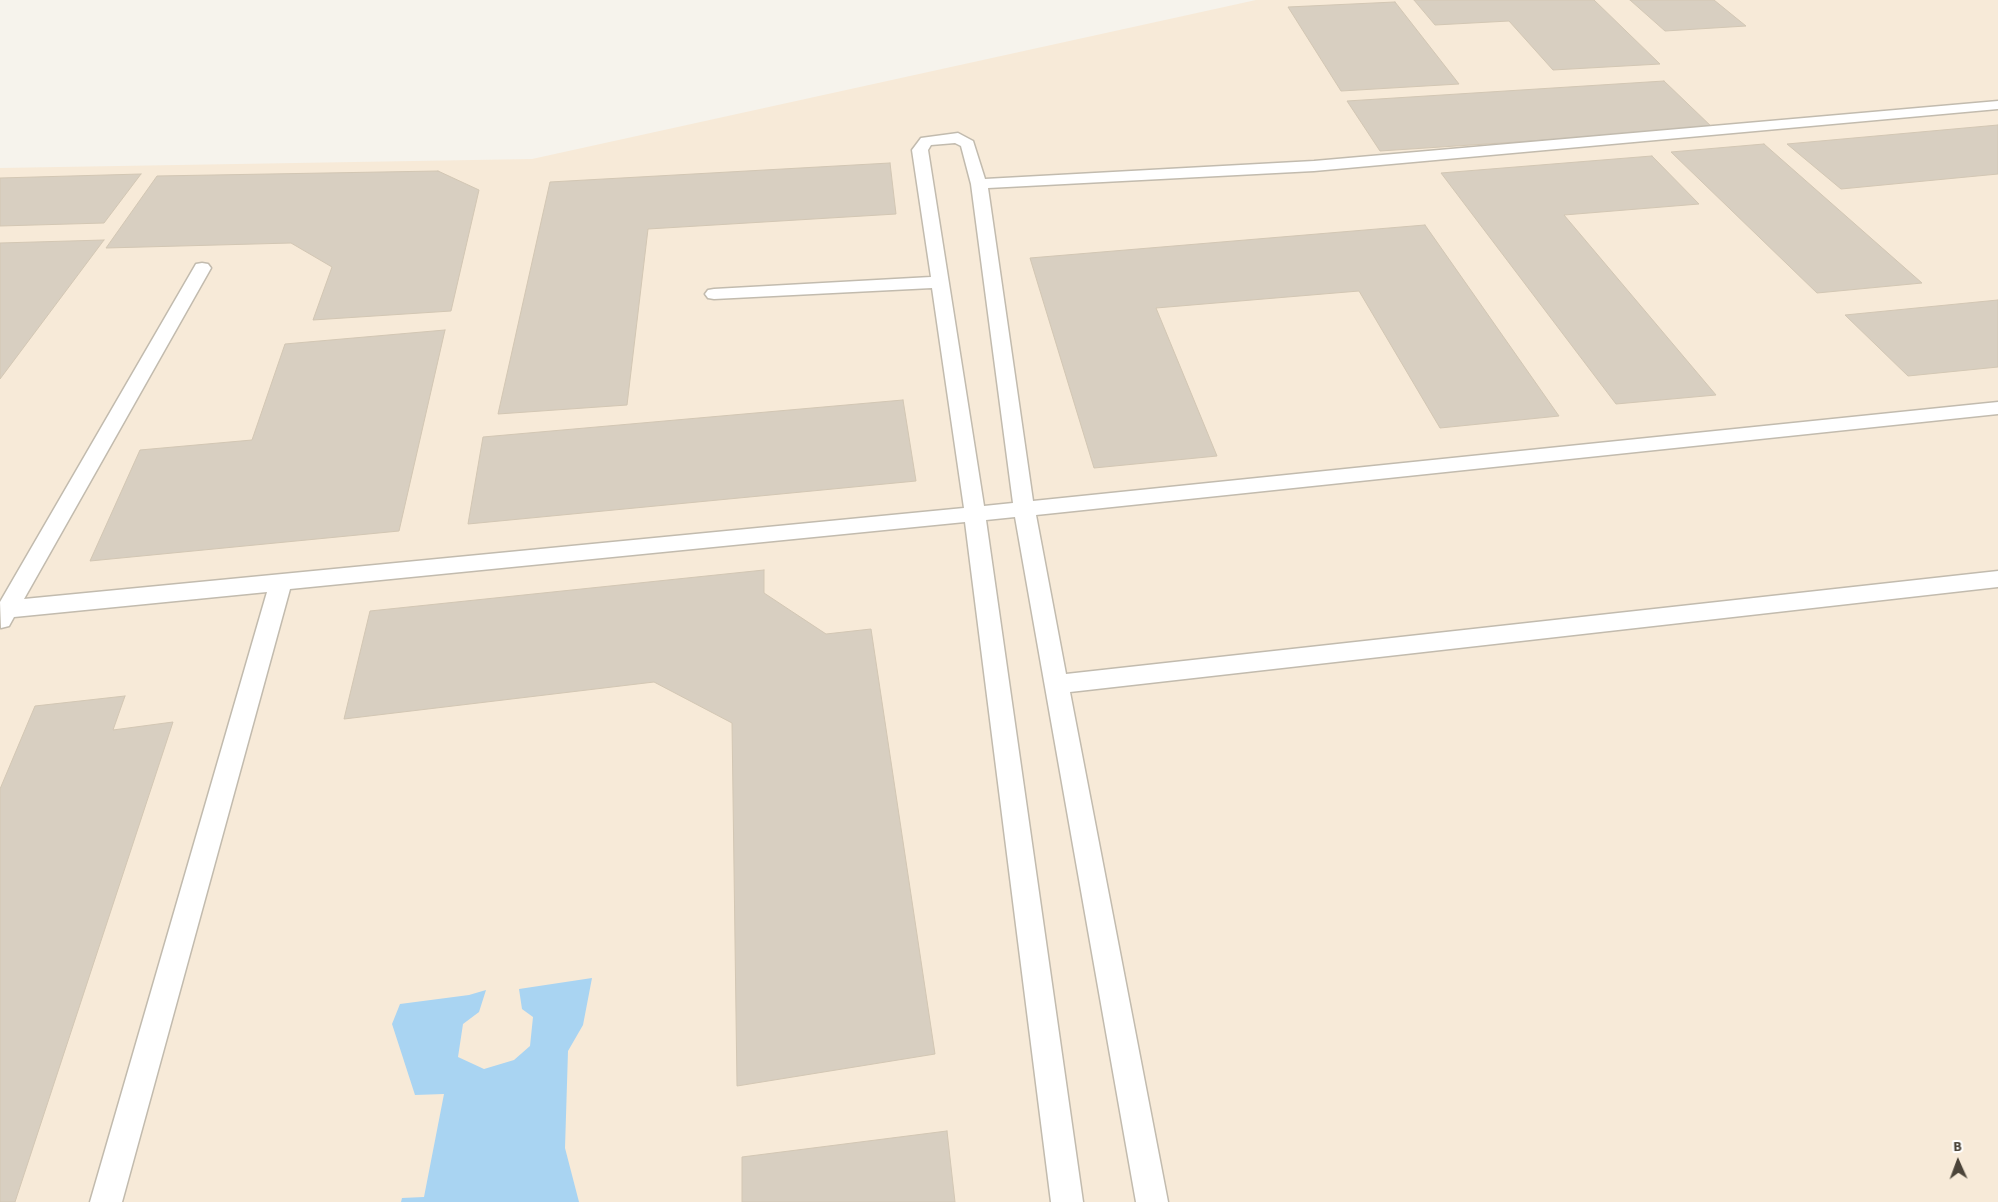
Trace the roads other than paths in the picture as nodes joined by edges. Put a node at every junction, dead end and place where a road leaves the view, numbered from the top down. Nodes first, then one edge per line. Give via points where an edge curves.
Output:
1 (1998, 105) edge
2 (978, 184) junction
3 (202, 268) dead end
4 (940, 282) junction
5 (714, 294) dead end
6 (1998, 408) edge
7 (1024, 509) junction
8 (976, 514) junction
9 (1998, 579) edge
10 (281, 583) junction
11 (2, 614) edge
12 (1056, 684) junction
13 (106, 1202) edge
14 (1067, 1202) edge
15 (1152, 1202) edge

1 - 2 lane via 1314,166
2 - 4 lane via 968,144 958,138 926,141 920,150
2 - 7 lane
3 - 11 lane
4 - 5 lane
4 - 8 lane
6 - 7 lane
7 - 8 lane
7 - 12 lane
8 - 10 lane
8 - 14 lane
9 - 12 lane
10 - 11 lane
10 - 13 lane
12 - 15 lane

